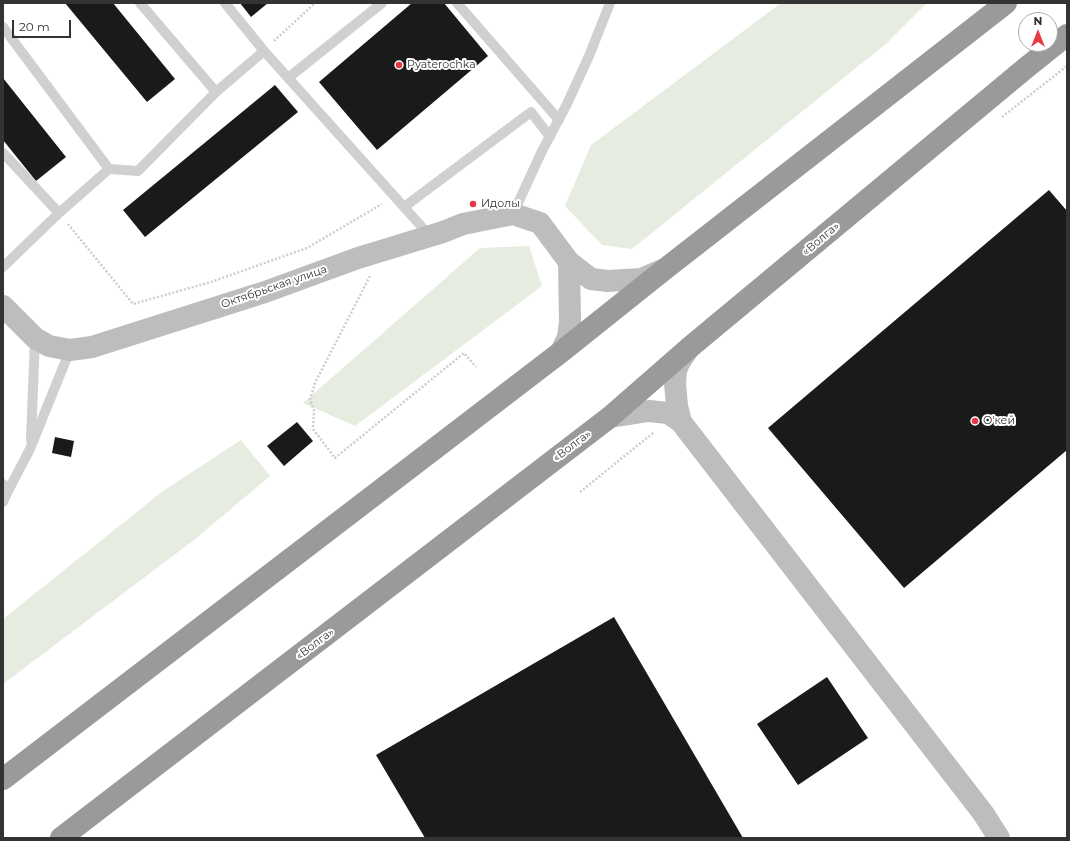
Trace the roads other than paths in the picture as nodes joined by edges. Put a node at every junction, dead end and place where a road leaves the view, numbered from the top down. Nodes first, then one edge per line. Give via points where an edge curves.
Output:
1 (140, 3) edge
2 (225, 3) edge
3 (382, 3) edge
4 (458, 3) edge
5 (610, 3) edge
6 (1006, 3) edge
7 (3, 27) edge
8 (1067, 35) edge
9 (264, 51) junction
10 (288, 78) junction
11 (216, 92) junction
12 (559, 120) junction
13 (550, 137) junction
14 (3, 153) edge
15 (109, 169) junction
16 (404, 207) junction
17 (59, 213) junction
18 (513, 214) junction
19 (430, 236) junction
20 (569, 262) junction
21 (3, 267) edge
22 (666, 269) junction
23 (3, 306) edge
24 (35, 338) junction
25 (690, 348) junction
26 (70, 350) junction
27 (561, 352) junction
28 (610, 417) junction
29 (681, 422) junction
30 (30, 449) junction
31 (6, 488) edge
32 (3, 502) edge
33 (3, 779) edge
34 (62, 838) edge
35 (999, 838) edge

1 - 11 lane
2 - 9 lane
3 - 10 lane
4 - 12 lane
5 - 12 lane
6 - 22 highway
7 - 15 lane
8 - 25 highway, «Волга»
9 - 10 lane
9 - 11 lane
10 - 16 lane
11 - 15 lane via 138,171
12 - 13 lane
13 - 16 lane via 531,112
13 - 18 lane
14 - 17 lane
15 - 17 lane
16 - 19 lane
17 - 21 lane
18 - 19 street, Октябрьская улица via 463,224
18 - 20 street, Октябрьская улица via 540,223
19 - 26 street, Октябрьская улица via 168,323
20 - 22 street, Октябрьская улица via 591,279 608,282 641,279
20 - 27 street via 570,322 568,337
22 - 27 highway
23 - 24 street, Октябрьская улица
24 - 26 street, Октябрьская улица via 49,346
24 - 30 lane
25 - 28 highway, «Волга»
25 - 29 street via 679,363 674,383
26 - 30 lane
27 - 33 highway
28 - 29 street via 649,411 668,413
28 - 34 highway, «Волга»
29 - 35 street via 978,807
30 - 31 lane
31 - 32 lane

